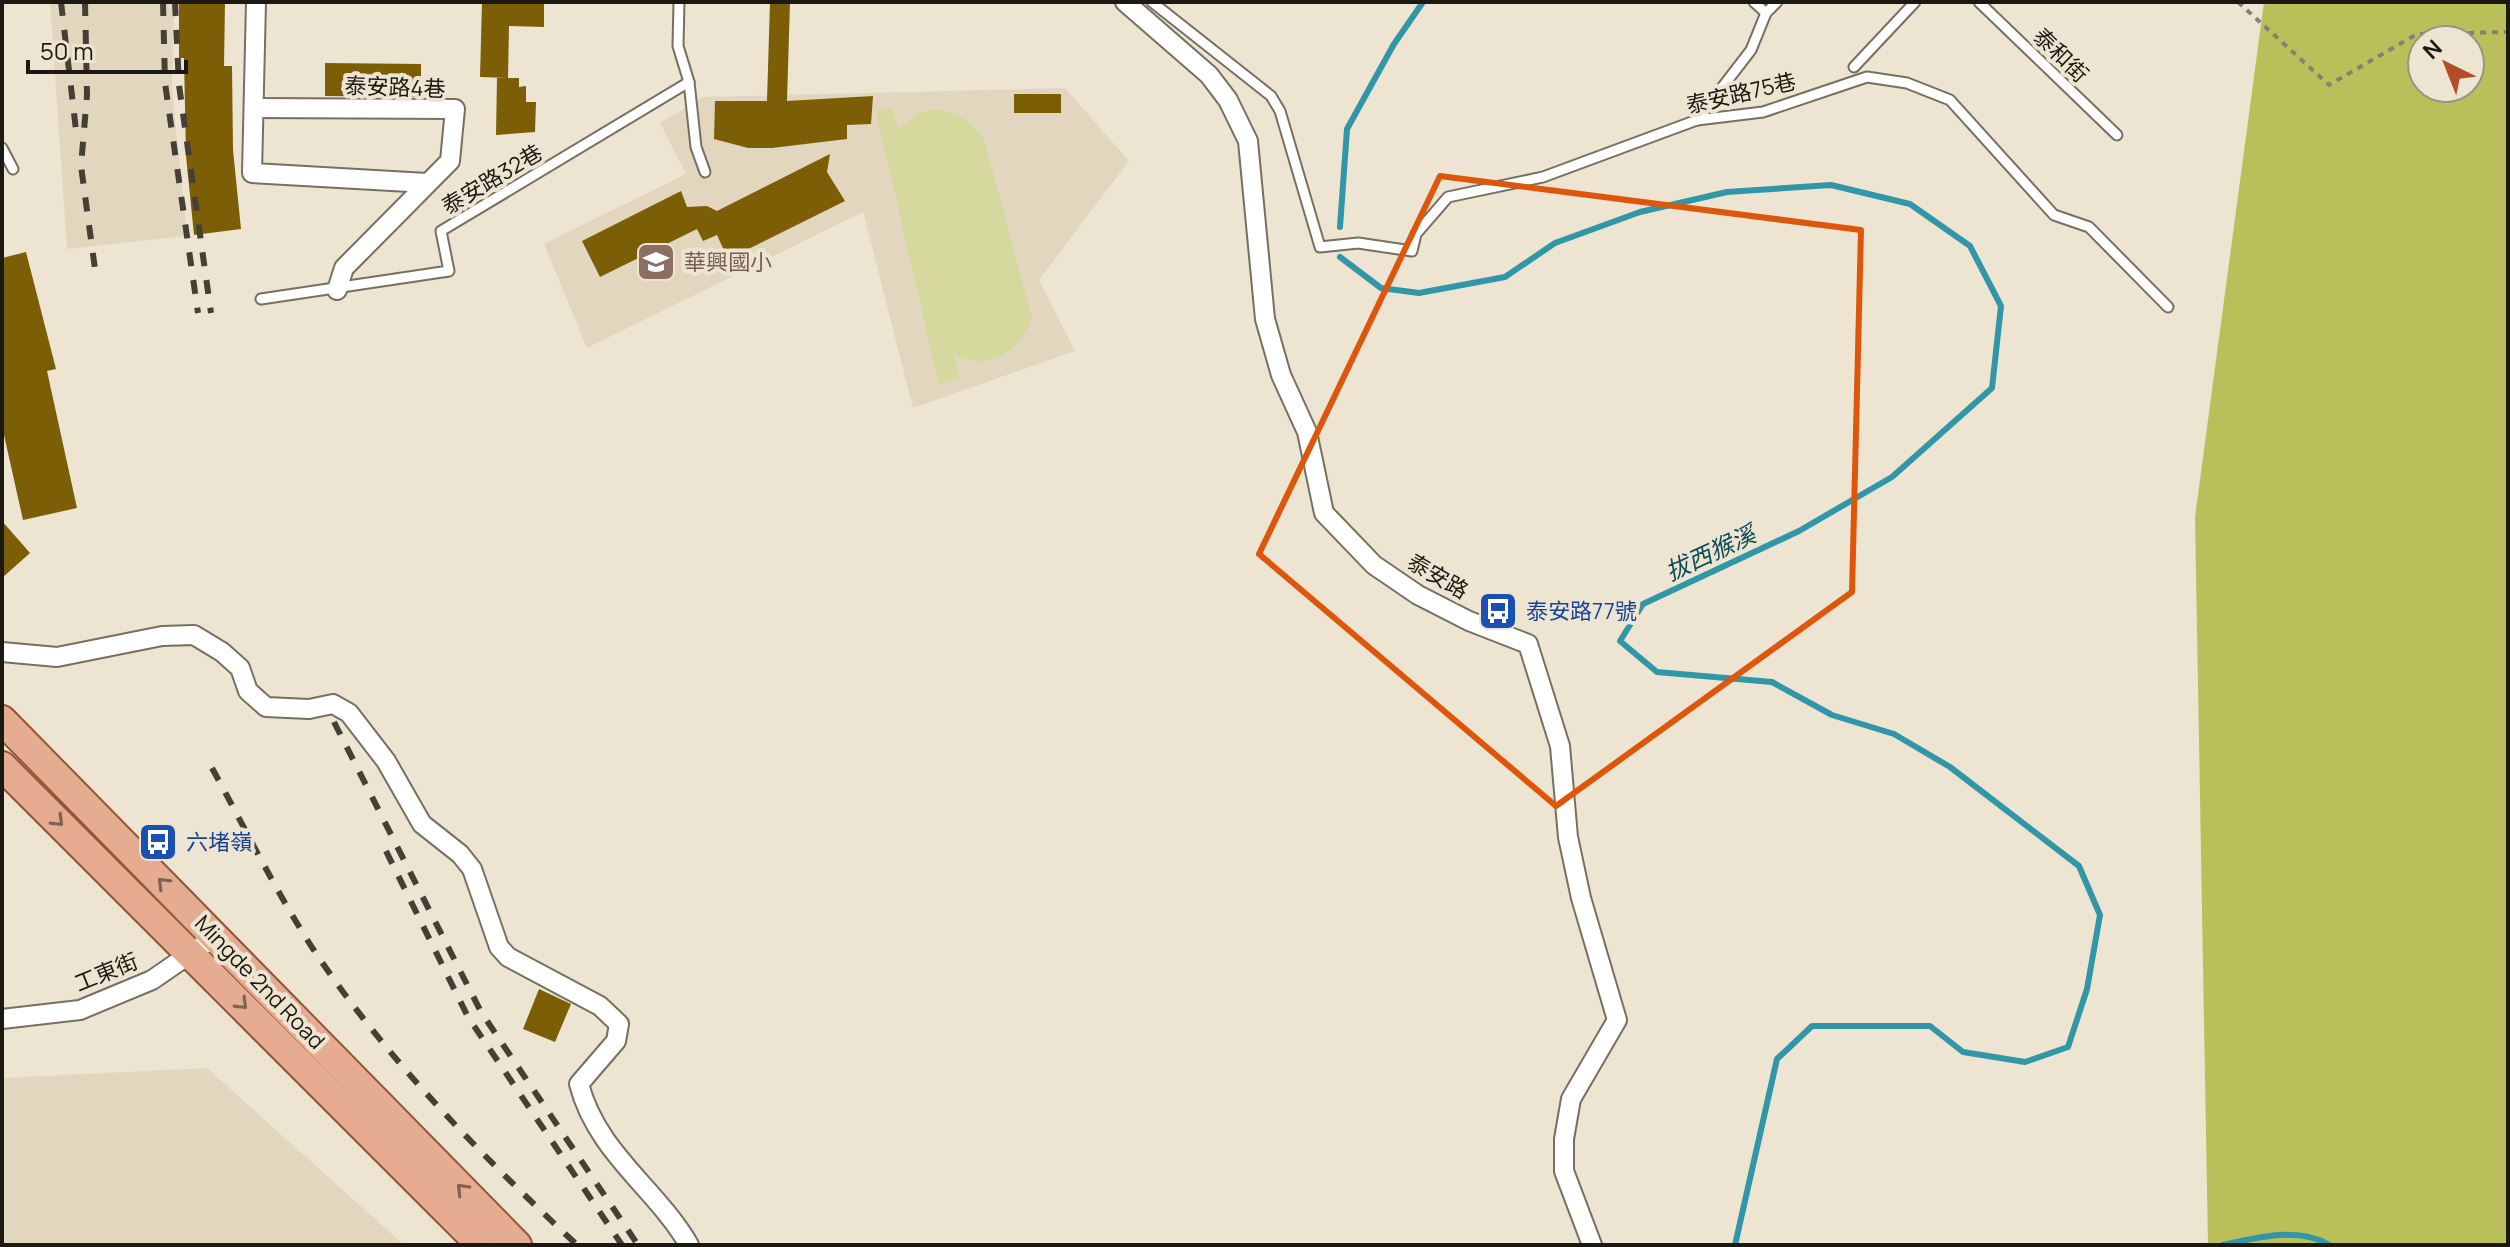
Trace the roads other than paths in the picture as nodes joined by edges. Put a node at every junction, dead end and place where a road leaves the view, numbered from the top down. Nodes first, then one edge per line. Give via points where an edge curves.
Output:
1 (256, 2) edge
2 (679, 2) edge
3 (1152, 2) edge
4 (1754, 2) edge
5 (1777, 2) edge
6 (1915, 2) edge
7 (1979, 2) edge
8 (1133, 3) edge
9 (1766, 13) junction
10 (1854, 67) dead end
11 (689, 82) junction
12 (254, 108) junction
13 (1697, 120) junction
14 (2117, 135) dead end
15 (2, 148) edge
16 (13, 169) dead end
17 (705, 172) dead end
18 (427, 183) junction
19 (337, 290) junction
20 (261, 299) dead end
21 (2168, 307) dead end
22 (2, 652) edge
23 (2, 720) edge
24 (2, 766) edge
25 (216, 936) junction
26 (194, 955) junction
27 (2, 1019) edge
28 (481, 1245) edge
29 (517, 1245) edge
30 (689, 1245) edge
31 (1592, 1245) edge

1 - 12 street
2 - 11 lane via 678,46
3 - 13 lane, 泰安路75巷 via 1271,96 1320,247 1358,243 1412,251 1416,234 1448,197 1543,177
4 - 9 lane
5 - 9 lane
6 - 10 lane
7 - 14 lane, 泰和街
8 - 31 street, 泰安路 via 1209,75 1248,141 1265,319 1281,375 1307,432 1324,513 1374,565 1418,595 1528,644 1560,746 1568,837 1617,1020 1571,1099 1564,1139 1564,1171
9 - 13 lane via 1751,50
11 - 17 lane via 696,147
11 - 19 lane, 泰安路32巷 via 441,231 449,271
12 - 18 street via 252,173
12 - 18 street, 泰安路4巷 via 455,109 450,161
13 - 21 lane, 泰安路75巷 via 1763,112 1867,77 1907,83 1950,100 2054,215 2089,227
15 - 16 lane
18 - 19 street, 泰安路4巷 via 344,268
19 - 20 lane, 泰安路32巷
22 - 30 street via 57,657 162,636 194,635 240,668 248,691 266,707 333,704 349,713 393,772 422,824 472,869 499,947 508,957 612,1013 619,1024 616,1041 579,1084 582,1097 621,1164 677,1223
25 -> 23 main road, Mingde 2nd Road
24 -> 26 main road, Mingde 2nd Road
25 - 26 street, 工東街
29 -> 25 main road, Mingde 2nd Road
26 - 27 street, 工東街 via 152,980 80,1010
26 -> 28 main road, Mingde 2nd Road

